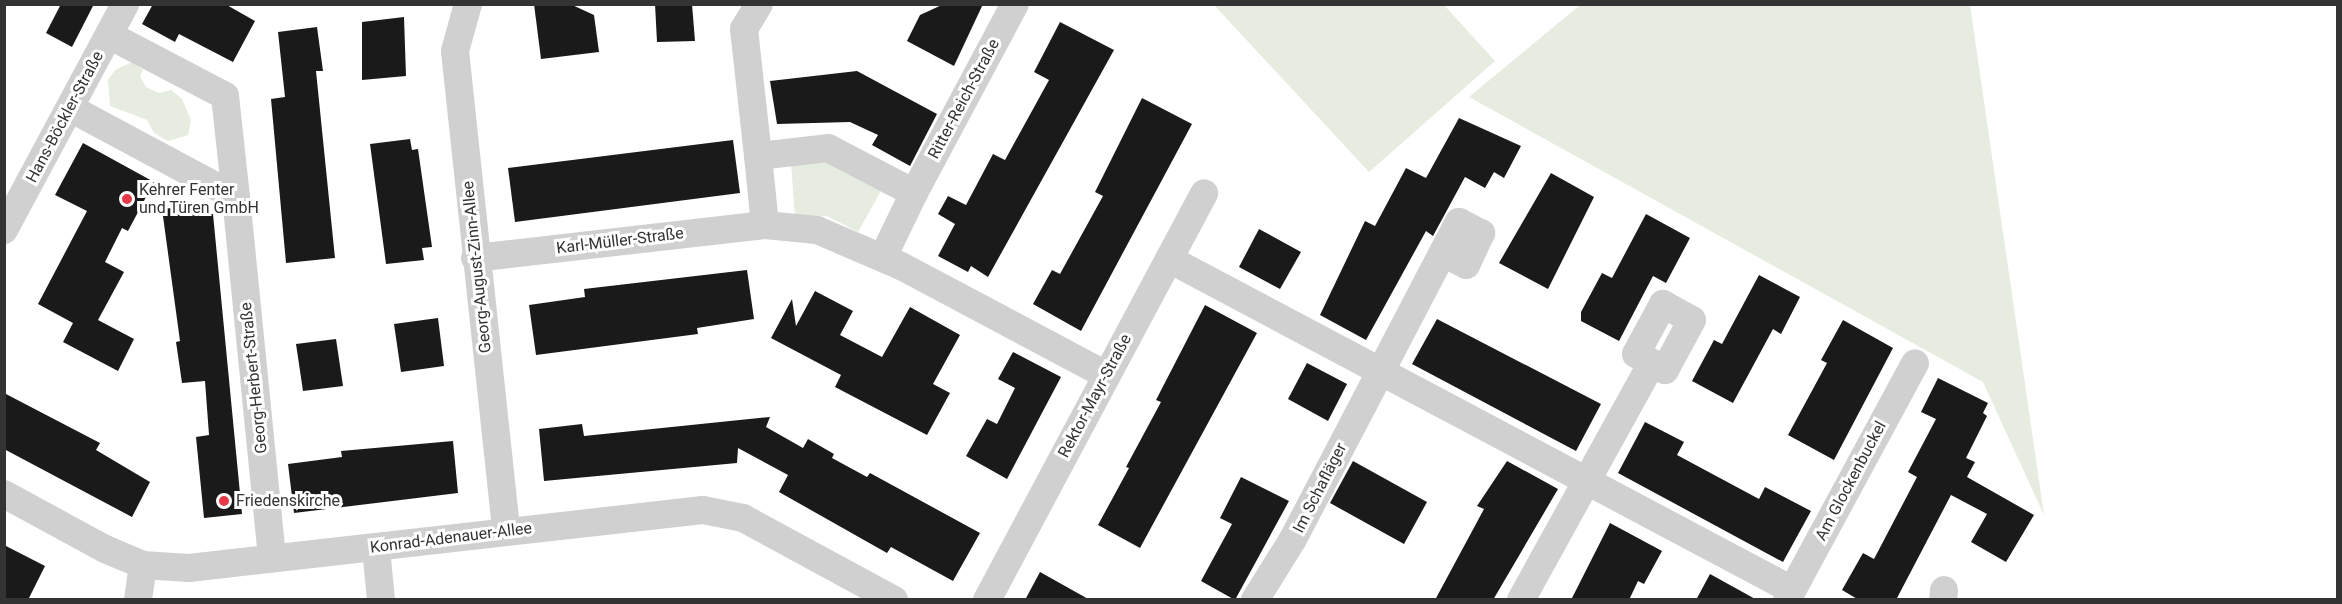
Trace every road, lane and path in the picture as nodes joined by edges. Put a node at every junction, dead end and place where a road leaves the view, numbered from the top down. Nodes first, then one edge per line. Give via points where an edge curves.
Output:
1 (125, 4) edge
2 (468, 4) edge
3 (759, 4) edge
4 (1015, 4) edge
5 (109, 35) junction
6 (70, 108) junction
7 (758, 156) junction
8 (1204, 193) dead end
9 (914, 194) junction
10 (236, 197) junction
11 (765, 225) junction
12 (4, 230) edge
13 (1443, 253) dead end
14 (883, 257) junction
15 (475, 258) junction
16 (1169, 259) junction
17 (1652, 363) dead end
18 (1915, 363) dead end
19 (1379, 373) junction
20 (1106, 375) junction
21 (1586, 482) junction
22 (4, 494) edge
23 (506, 531) junction
24 (376, 548) junction
25 (272, 558) junction
26 (144, 565) junction
27 (1789, 595) edge
28 (138, 600) edge
29 (381, 600) edge
30 (894, 600) edge
31 (987, 600) edge
32 (1255, 600) edge
33 (1521, 600) edge

1 - 5 street, Hans-Böckler-Straße
2 - 15 street, Georg-August-Zinn-Allee via 455,51
3 - 7 street via 744,28
4 - 9 street, Ritter-Reich-Straße
5 - 6 street, Hans-Böckler-Straße
5 - 10 street, Georg-Herbert-Straße via 225,96
6 - 10 street
6 - 12 street, Hans-Böckler-Straße
7 - 9 street via 828,148
7 - 11 street
8 - 16 street, Rektor-Mayr-Straße
9 - 14 street
10 - 25 street, Georg-Herbert-Straße
11 - 14 street, Karl-Müller-Straße via 817,230
11 - 15 street, Karl-Müller-Straße
13 - 19 street, Im Schafläger
14 - 20 street, Karl-Müller-Straße
15 - 23 street, Georg-August-Zinn-Allee
16 - 19 street
16 - 20 street, Rektor-Mayr-Straße
17 - 21 street
18 - 27 street, Am Glockenbuckel
19 - 21 street
19 - 32 street, Im Schafläger via 1293,539
20 - 31 street, Rektor-Mayr-Straße
21 - 27 street
21 - 33 street
22 - 26 street, Konrad-Adenauer-Allee via 105,549
23 - 24 street, Konrad-Adenauer-Allee
23 - 30 street, Konrad-Adenauer-Allee via 703,510 743,518
24 - 25 street, Konrad-Adenauer-Allee
24 - 29 street
25 - 26 street, Konrad-Adenauer-Allee via 189,568
26 - 28 street

